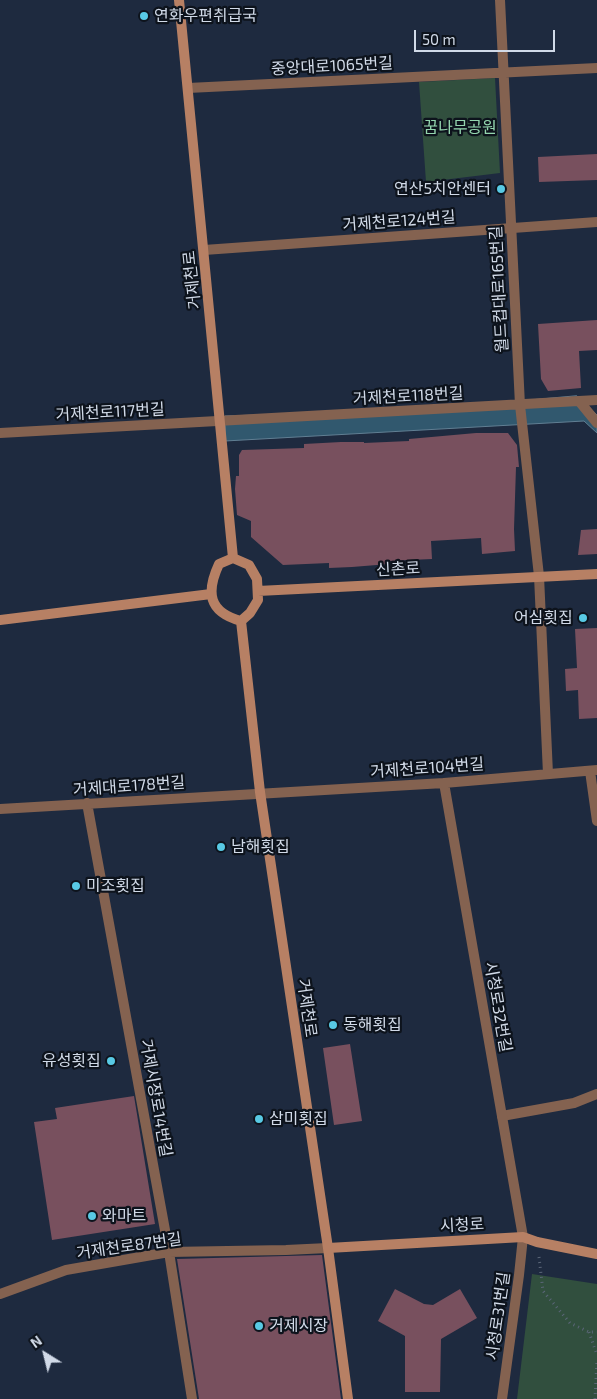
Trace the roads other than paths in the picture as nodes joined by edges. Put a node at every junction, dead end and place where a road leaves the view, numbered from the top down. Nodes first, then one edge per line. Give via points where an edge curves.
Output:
1 (179, 0) edge
2 (500, 0) edge
3 (597, 68) edge
4 (503, 72) junction
5 (188, 88) junction
6 (597, 222) edge
7 (511, 227) junction
8 (204, 250) junction
9 (597, 400) edge
10 (579, 401) junction
11 (520, 405) junction
12 (221, 421) junction
13 (597, 423) edge
14 (0, 434) edge
15 (233, 558) junction
16 (597, 574) edge
17 (539, 576) junction
18 (258, 591) junction
19 (211, 594) junction
20 (0, 620) edge
21 (241, 621) junction
22 (593, 771) edge
23 (548, 774) junction
24 (444, 783) junction
25 (260, 792) junction
26 (87, 803) junction
27 (0, 809) edge
28 (597, 821) edge
29 (597, 1094) edge
30 (502, 1116) junction
31 (523, 1237) junction
32 (328, 1248) junction
33 (169, 1252) junction
34 (597, 1254) edge
35 (0, 1294) edge
36 (192, 1399) edge
37 (348, 1399) edge
38 (502, 1399) edge

1 - 5 main road, 거제천로
2 - 4 street, 월드컵대로165번길
3 - 4 street, 중앙대로1065번길
4 - 5 street, 중앙대로1065번길
4 - 7 street, 월드컵대로165번길
5 - 8 main road, 거제천로
6 - 7 street, 거제천로124번길
7 - 8 street, 거제천로124번길
7 - 11 street, 월드컵대로165번길
8 - 12 main road, 거제천로
9 - 10 street, 거제천로118번길
10 - 11 street, 거제천로118번길
10 - 13 street
11 - 12 street, 거제천로118번길
11 - 17 street, 월드컵대로165번길
12 - 14 street, 거제천로117번길
12 - 15 main road, 거제천로
15 - 18 main road via 249,565 257,579
15 - 19 main road via 219,564 212,579
16 - 17 main road, 신촌로
17 - 18 main road, 신촌로
17 - 23 street
18 - 21 main road via 258,600
19 - 20 main road
19 - 21 main road via 216,607 228,618
21 - 25 main road, 거제천로
22 - 23 street, 거제천로104번길
22 - 28 street
23 - 24 street, 거제천로104번길
24 - 25 street, 거제천로104번길
24 - 30 street, 시청로32번길
25 - 26 street, 거제대로178번길
25 - 32 main road, 거제천로
26 - 27 street, 거제대로178번길
26 - 33 street, 거제시장로14번길
29 - 30 street via 574,1103
30 - 31 street, 시청로32번길
31 - 32 main road, 시청로
31 - 34 main road, 시청로
31 - 38 street, 시청로31번길
32 - 33 street, 거제천로87번길
32 - 37 main road, 거제천로
33 - 35 street, 거제천로87번길 via 66,1270
33 - 36 street, 거제시장로14번길

